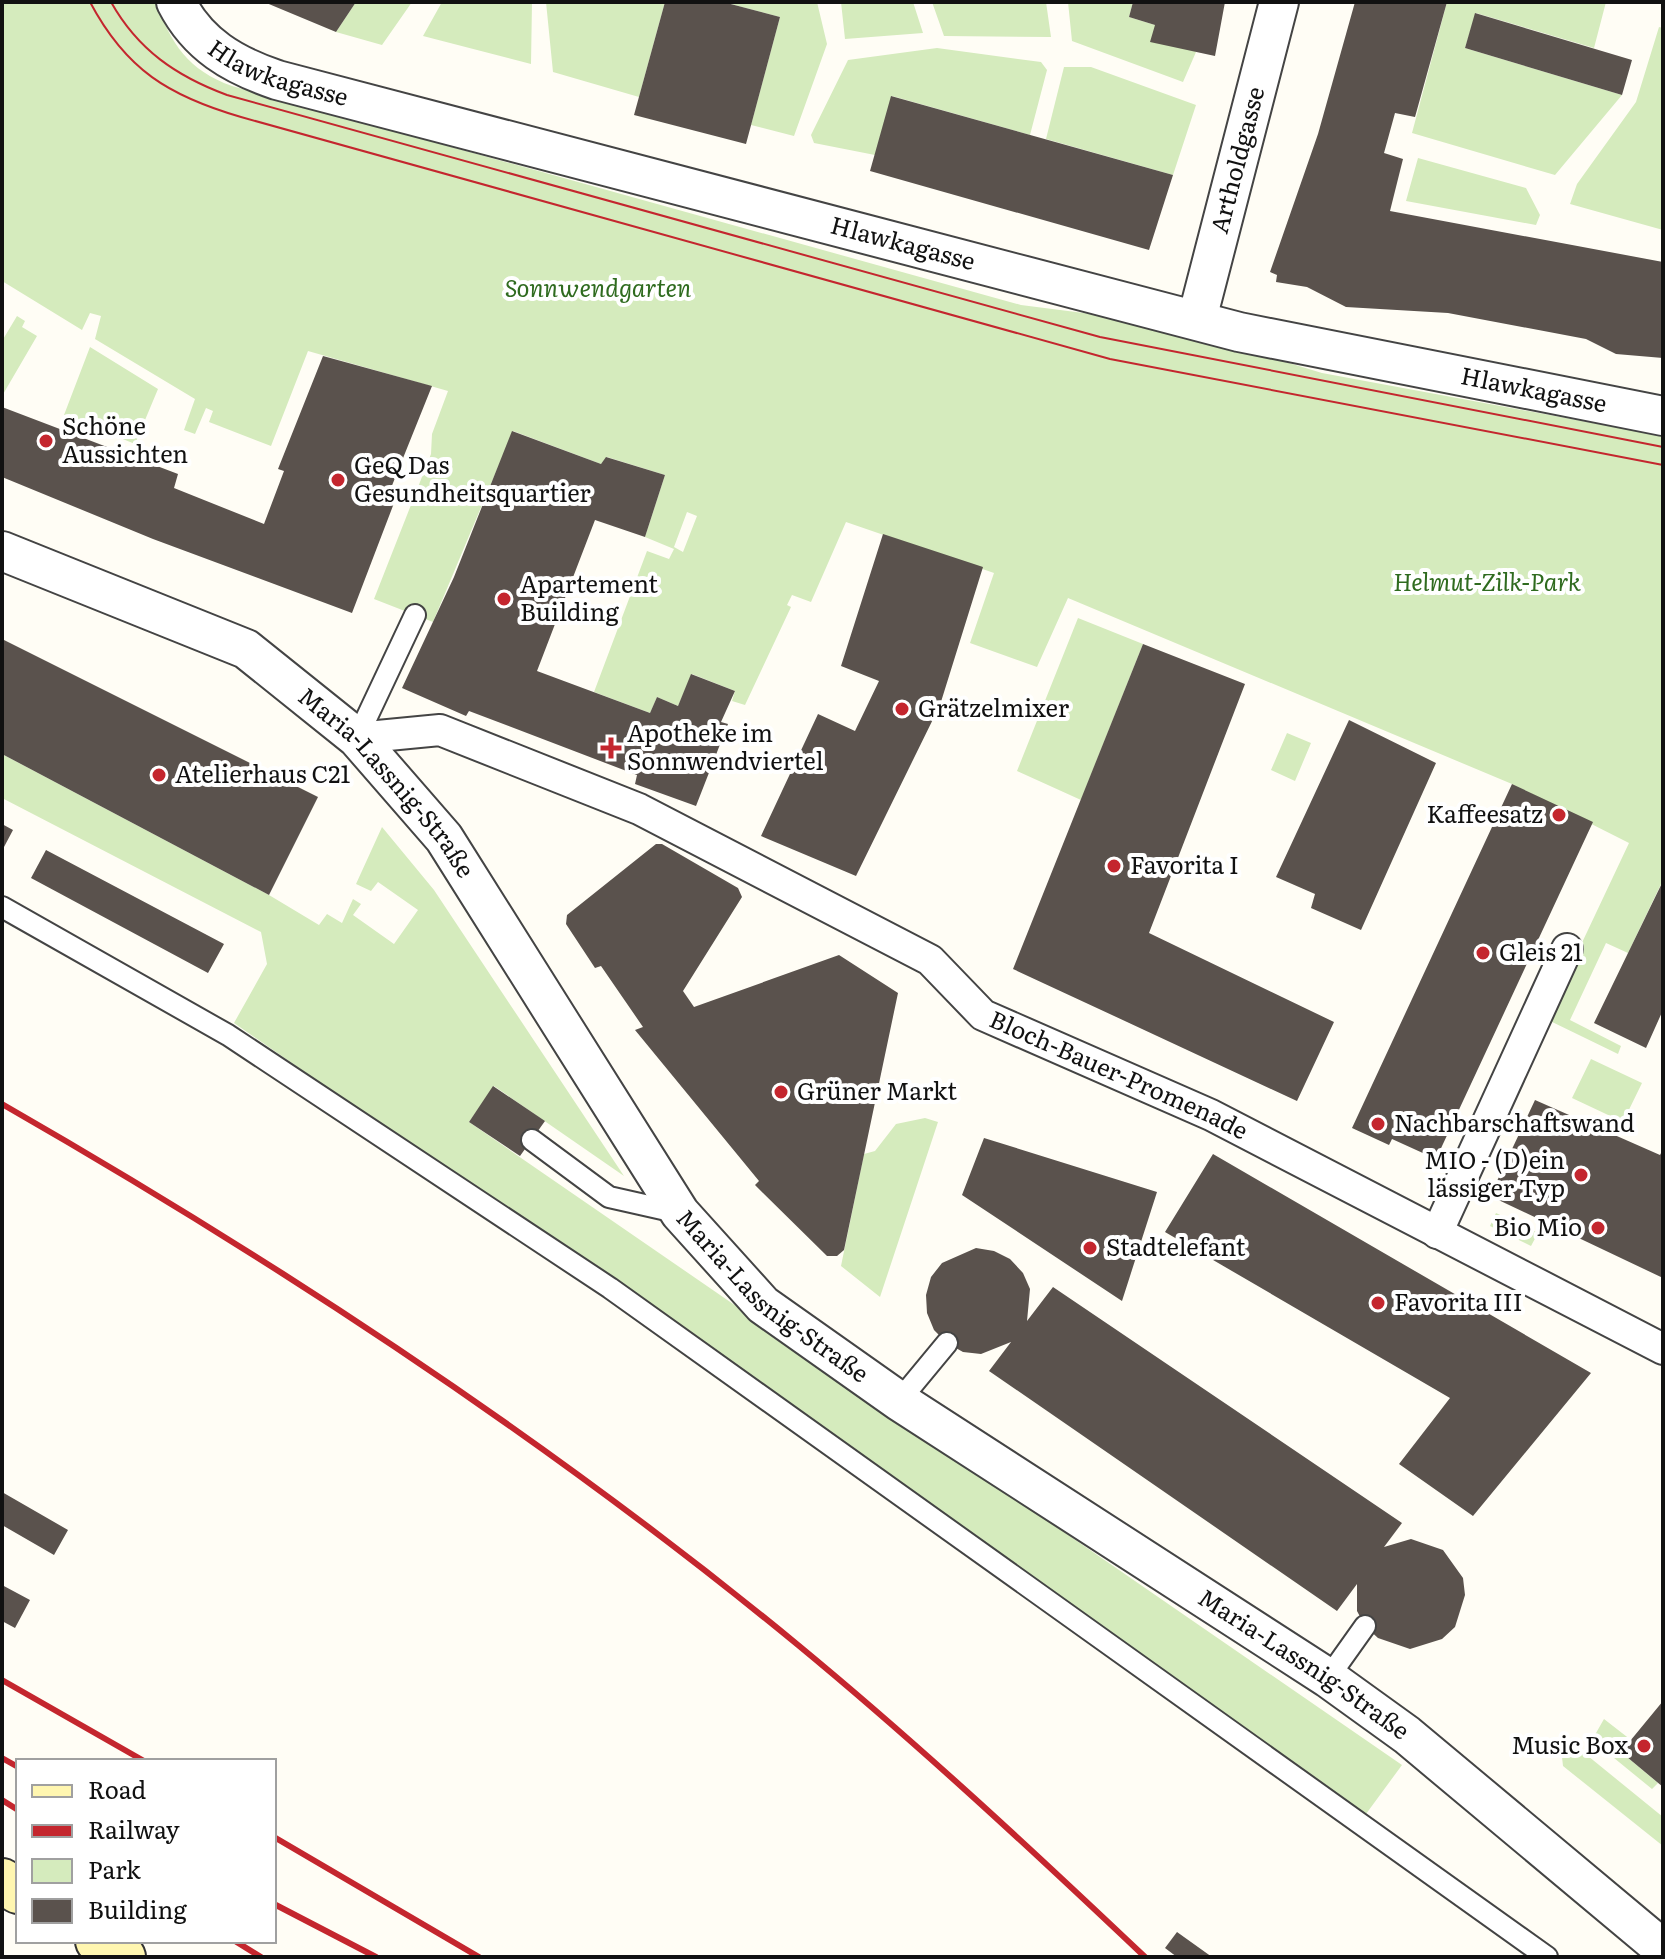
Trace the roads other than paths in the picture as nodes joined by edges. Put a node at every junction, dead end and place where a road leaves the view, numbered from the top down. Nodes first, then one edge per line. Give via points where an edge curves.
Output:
1 (176, 2) edge
2 (1279, 2) edge
3 (1197, 319) junction
4 (1663, 416) edge
5 (2, 551) edge
6 (415, 615) dead end
7 (357, 738) junction
8 (2, 907) edge
9 (1567, 949) dead end
10 (532, 1140) dead end
11 (680, 1213) junction
12 (1437, 1233) junction
13 (947, 1343) dead end
14 (1663, 1349) edge
15 (899, 1401) junction
16 (1365, 1626) dead end
17 (1328, 1678) junction
18 (101, 1943) edge
19 (1663, 1949) edge
20 (123, 1957) edge
21 (1547, 1957) edge

1 - 3 street, Hlawkagasse via 188,24 220,55 277,80
2 - 3 street, Artholdgasse
3 - 4 street, Hlawkagasse via 1239,332
5 - 7 street, Maria-Lassnig-Straße via 246,649
6 - 7 lane
7 - 11 street, Maria-Lassnig-Straße via 444,838
7 - 12 street, Bloch-Bauer-Promenade via 440,730 639,809 930,960 983,1015 1211,1115
8 - 21 lane via 228,1035 610,1288
9 - 12 street
10 - 11 lane via 609,1197
11 - 15 street, Maria-Lassnig-Straße via 763,1305
12 - 14 street, Bloch-Bauer-Promenade
13 - 15 lane
15 - 17 street, Maria-Lassnig-Straße
16 - 17 lane
17 - 19 street, Maria-Lassnig-Straße via 1407,1735
18 - 20 main road

